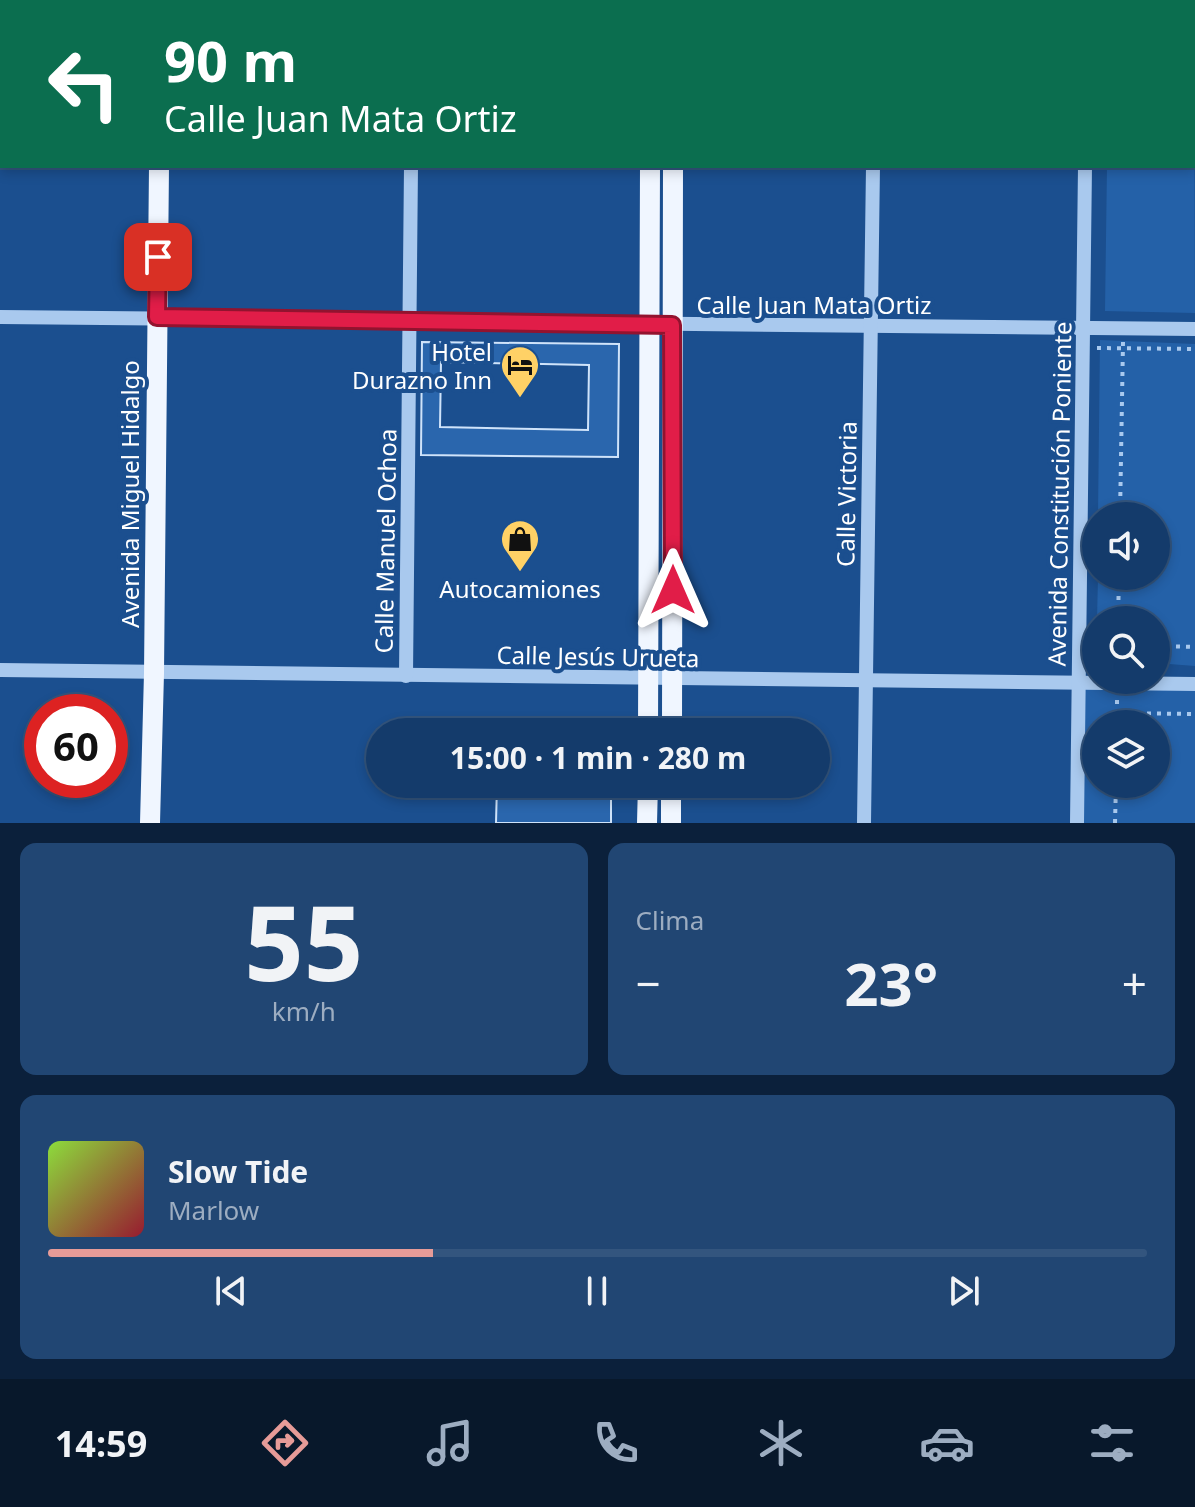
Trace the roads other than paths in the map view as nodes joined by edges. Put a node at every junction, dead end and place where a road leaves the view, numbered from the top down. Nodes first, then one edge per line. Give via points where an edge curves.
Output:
1 (159, 168) edge
2 (411, 168) edge
3 (650, 168) edge
4 (673, 168) edge
5 (873, 168) edge
6 (1085, 168) edge
7 (0, 317) edge
8 (157, 317) junction
9 (409, 321) junction
10 (649, 324) junction
11 (672, 325) junction
12 (870, 326) junction
13 (1083, 328) junction
14 (1195, 329) edge
15 (0, 670) edge
16 (154, 673) junction
17 (406, 676) junction
18 (648, 679) junction
19 (673, 679) junction
20 (865, 681) junction
21 (1078, 683) junction
22 (1195, 684) edge
23 (648, 718) edge
24 (672, 718) edge
25 (648, 798) edge
26 (671, 798) edge
27 (150, 823) edge
28 (647, 823) edge
29 (671, 823) edge
30 (864, 823) edge
31 (1077, 823) edge

1 - 8 main road, Avenida Miguel Hidalgo
2 - 9 street, Calle Manuel Ochoa
3 - 10 main road
4 - 11 main road
5 - 12 street, Calle Victoria
6 - 13 street, Avenida Constitución Poniente
7 - 8 street, Calle Juan Mata Ortiz
8 - 9 street, Calle Juan Mata Ortiz
8 - 16 main road, Avenida Miguel Hidalgo
9 - 10 street, Calle Juan Mata Ortiz
9 - 17 street, Calle Manuel Ochoa
10 - 11 street, Calle Juan Mata Ortiz
10 - 18 main road
11 - 12 street, Calle Juan Mata Ortiz
11 - 19 main road
12 - 13 street, Calle Juan Mata Ortiz
12 - 20 street, Calle Victoria
13 - 14 street, Calle Juan Mata Ortiz
13 - 21 street, Avenida Constitución Poniente
15 - 16 street, Calle Jesús Urueta
16 - 17 street, Calle Jesús Urueta
16 - 27 main road, Avenida Miguel Hidalgo
17 - 18 street, Calle Jesús Urueta
18 - 19 street, Calle Jesús Urueta
18 - 23 main road
19 - 20 street, Calle Jesús Urueta
19 - 24 main road
20 - 21 street, Calle Jesús Urueta
20 - 30 street, Calle Victoria
21 - 22 street, Calle Jesús Urueta
21 - 31 street, Avenida Constitución Poniente
25 - 28 main road
26 - 29 main road

